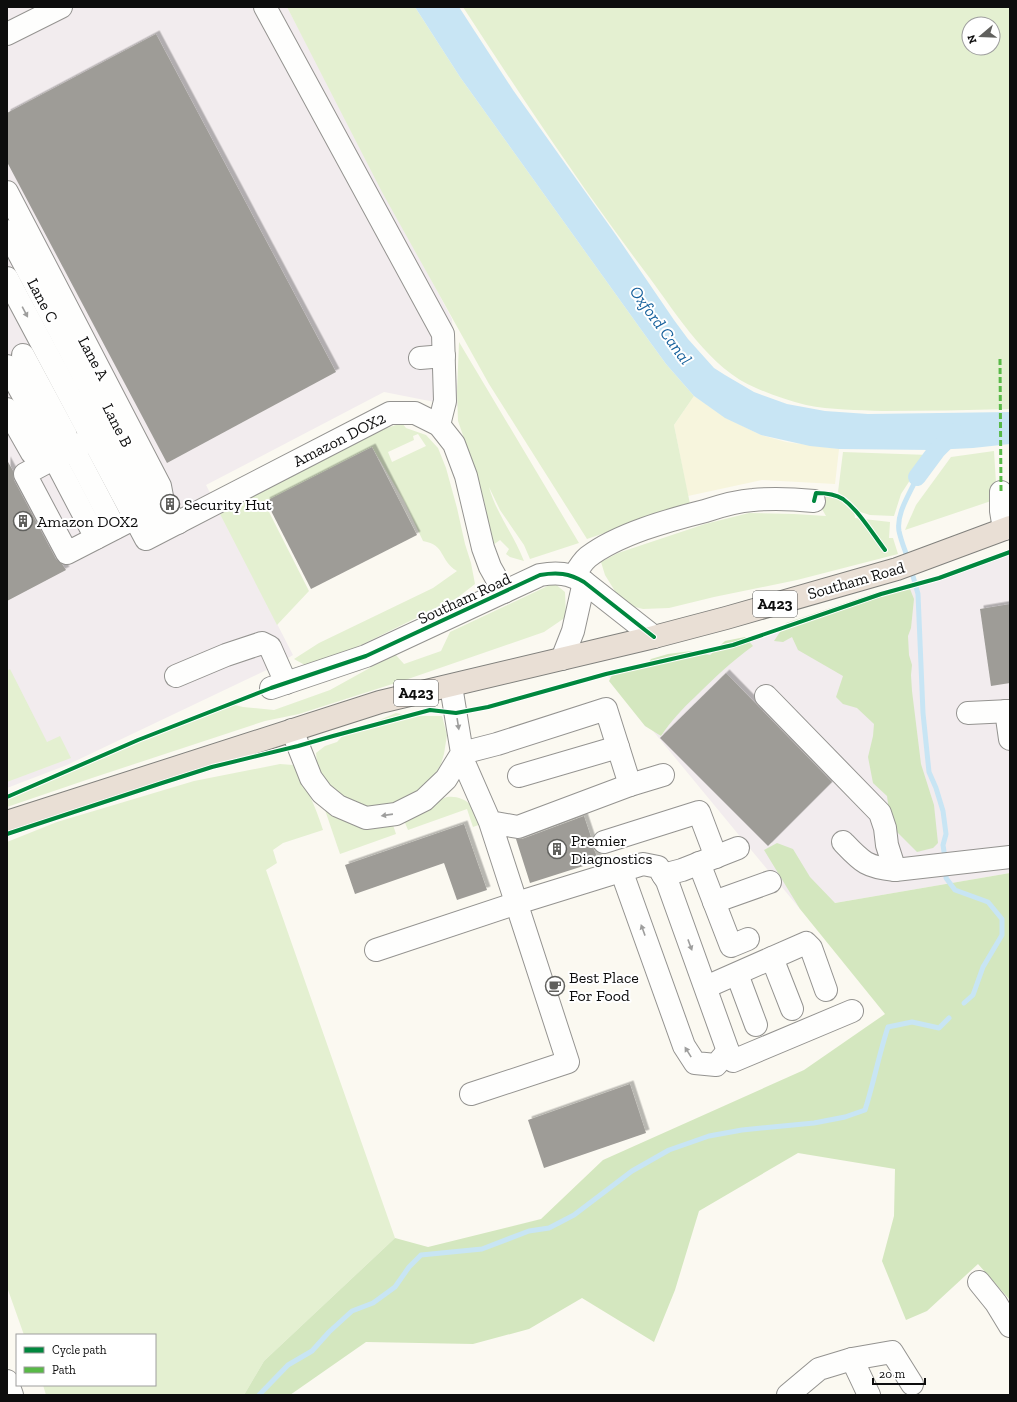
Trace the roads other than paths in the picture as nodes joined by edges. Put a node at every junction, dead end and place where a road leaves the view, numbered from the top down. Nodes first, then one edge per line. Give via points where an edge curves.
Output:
1 (61, 7) edge
2 (265, 7) edge
3 (7, 34) edge
4 (7, 192) edge
5 (7, 214) edge
6 (7, 231) edge
7 (7, 278) edge
8 (21, 356) edge
9 (444, 356) junction
10 (420, 358) dead end
11 (7, 385) edge
12 (7, 409) edge
13 (439, 425) junction
14 (63, 446) junction
15 (1001, 492) dead end
16 (814, 501) dead end
17 (178, 523) junction
18 (1007, 528) edge
19 (109, 530) junction
20 (579, 579) junction
21 (504, 592) junction
22 (654, 637) junction
23 (562, 659) junction
24 (176, 676) dead end
25 (451, 686) junction
26 (766, 696) dead end
27 (1008, 711) edge
28 (968, 713) dead end
29 (292, 730) junction
30 (1010, 739) edge
31 (618, 747) junction
32 (462, 753) junction
33 (663, 775) dead end
34 (518, 776) dead end
35 (630, 785) junction
36 (435, 789) junction
37 (487, 814) junction
38 (7, 822) edge
39 (604, 842) dead end
40 (843, 842) dead end
41 (738, 848) dead end
42 (1010, 857) edge
43 (707, 860) junction
44 (621, 870) junction
45 (895, 870) junction
46 (663, 875) junction
47 (770, 882) dead end
48 (714, 902) junction
49 (517, 903) junction
50 (748, 939) dead end
51 (376, 950) dead end
52 (772, 958) junction
53 (736, 974) junction
54 (706, 987) junction
55 (826, 990) dead end
56 (792, 1009) dead end
57 (852, 1011) dead end
58 (756, 1025) dead end
59 (728, 1051) junction
60 (471, 1094) dead end
61 (978, 1282) dead end
62 (1010, 1326) edge
63 (852, 1359) junction
64 (7, 1381) edge
65 (912, 1384) dead end
66 (12, 1395) edge
67 (788, 1395) edge
68 (870, 1395) edge

1 - 3 street
2 - 9 street via 443,334
4 - 17 street, Lane A via 160,486 164,508
5 - 17 street, Lane B via 163,516
6 - 17 street, Lane C via 158,522
7 -> 8 street
8 - 14 street
8 - 14 street
9 - 10 street
9 - 13 street via 445,401
11 - 14 street
12 - 14 street via 32,453
13 - 17 street, Amazon DOX2 via 415,413 390,413
13 - 21 street, Southam Road via 454,444 466,476 483,548
14 - 19 street
14 - 19 street
14 - 19 street via 25,474 67,553
15 - 18 street via 1001,511
16 - 20 street via 751,500 670,520 606,546 587,557 581,565
17 - 19 street, Amazon DOX2 via 146,539
18 - 22 highway, Southam Road / A423 via 896,569
20 - 21 street, Southam Road via 562,573 540,575
20 - 22 street
20 - 23 street via 572,631
21 - 24 street, Southam Road via 366,656 279,686 270,647 262,643
22 - 23 highway, Southam Road / A423
23 - 25 highway, Southam Road / A423
25 - 29 highway, Southam Road / A423 via 380,702
25 -> 32 street
26 - 45 street via 880,813
27 - 28 street
27 - 30 street
36 -> 29 street via 424,800 396,814 366,818 338,806 322,793 311,778
29 - 38 highway, Southam Road / A423
31 - 32 street via 606,709
31 - 34 street
31 - 35 street
32 - 36 street via 446,779
32 - 37 street
33 - 35 street
35 - 37 street via 518,827
36 - 37 street via 450,787 463,790
37 - 49 street
39 - 43 street via 699,812
40 - 45 street via 860,860 877,868
41 - 43 street
42 - 45 street
43 - 46 street
43 - 48 street
44 - 46 street via 643,864 658,867
44 - 49 street
59 -> 44 street via 716,1065 695,1063 684,1046
46 -> 54 street
47 - 48 street
48 - 50 street via 731,946
49 - 51 street
49 - 60 street via 568,1062
52 - 53 street
52 - 55 street via 806,943 811,948
52 - 56 street
53 - 54 street
53 - 58 street
54 - 59 street
57 - 59 street via 733,1061
61 - 62 street via 996,1303
63 - 65 street via 892,1352
63 - 67 street via 819,1369
63 - 68 street
64 - 66 street

